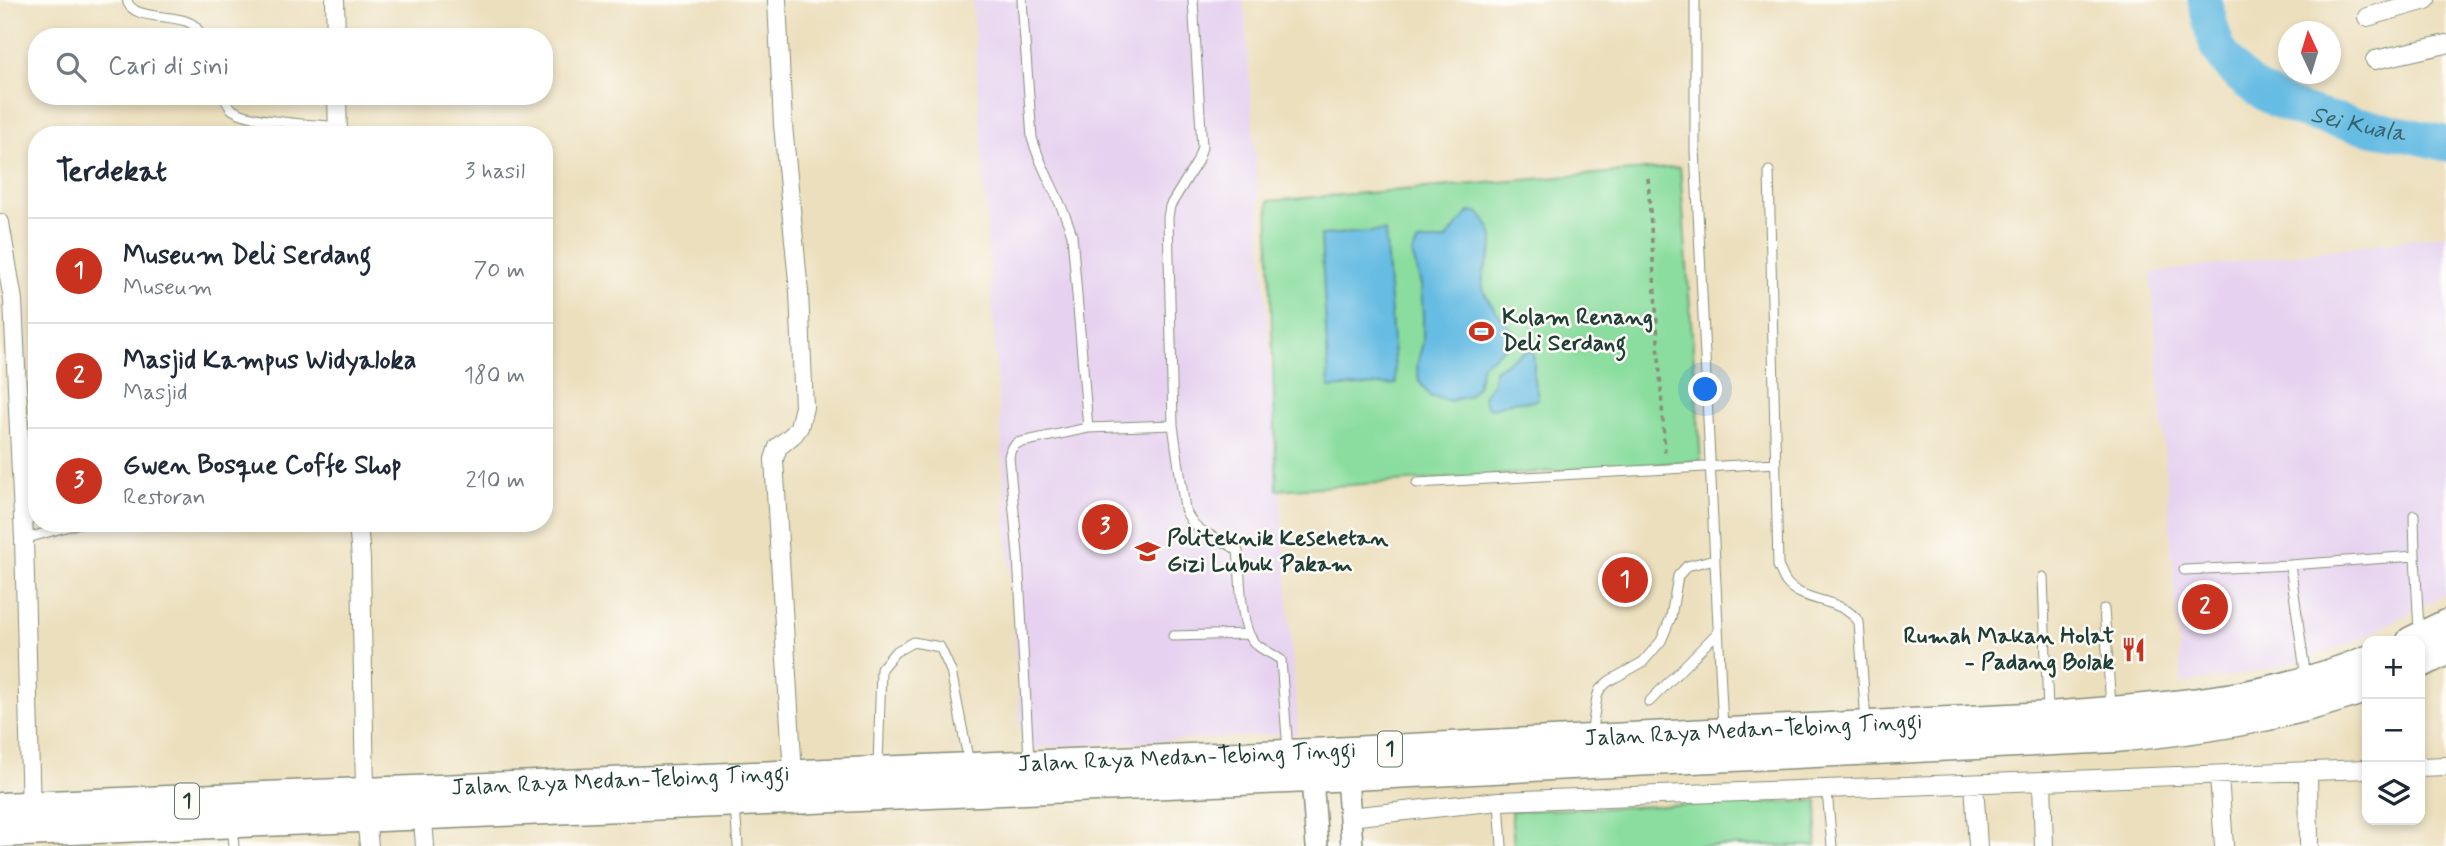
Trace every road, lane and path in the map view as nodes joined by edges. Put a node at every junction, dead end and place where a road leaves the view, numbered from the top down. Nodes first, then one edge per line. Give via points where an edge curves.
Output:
1 (127, 0) edge
2 (335, 0) edge
3 (778, 0) edge
4 (1022, 0) edge
5 (1193, 0) edge
6 (1695, 0) edge
7 (2426, 0) edge
8 (2367, 17) dead end
9 (195, 28) edge
10 (336, 28) edge
11 (2446, 44) edge
12 (2375, 60) dead end
13 (230, 105) edge
14 (337, 105) edge
15 (306, 126) edge
16 (338, 126) edge
17 (1769, 170) dead end
18 (1648, 178) dead end
19 (0, 223) edge
20 (1173, 425) junction
21 (1088, 428) junction
22 (1776, 463) junction
23 (1711, 468) junction
24 (1666, 471) junction
25 (1417, 483) dead end
26 (2414, 515) dead end
27 (48, 532) edge
28 (358, 532) edge
29 (23, 539) junction
30 (2415, 556) junction
31 (1715, 559) junction
32 (2290, 565) junction
33 (2185, 570) dead end
34 (2043, 577) dead end
35 (2104, 609) dead end
36 (2446, 624) edge
37 (1718, 632) junction
38 (1249, 634) junction
39 (1173, 636) dead end
40 (2416, 636) edge
41 (2425, 641) edge
42 (2425, 649) edge
43 (2446, 651) edge
44 (2362, 662) edge
45 (2306, 682) junction
46 (2362, 690) edge
47 (1648, 702) dead end
48 (2112, 712) junction
49 (2048, 716) junction
50 (1866, 725) junction
51 (1723, 733) junction
52 (1591, 740) junction
53 (1304, 761) junction
54 (1346, 764) junction
55 (1030, 765) junction
56 (2446, 766) edge
57 (970, 767) junction
58 (2425, 767) edge
59 (2362, 769) edge
60 (877, 771) junction
61 (2308, 772) junction
62 (793, 775) junction
63 (2219, 776) junction
64 (2042, 782) junction
65 (1974, 784) junction
66 (736, 791) junction
67 (1827, 791) junction
68 (1499, 802) junction
69 (415, 804) junction
70 (0, 807) edge
71 (370, 814) edge
72 (1349, 817) junction
73 (31, 819) junction
74 (0, 833) edge
75 (233, 835) edge
76 (425, 846) edge
77 (738, 846) edge
78 (1317, 846) edge
79 (1352, 846) edge
80 (1502, 846) edge
81 (1832, 846) edge
82 (1978, 846) edge
83 (2044, 846) edge
84 (2224, 846) edge
85 (2309, 846) edge

1 - 9 lane via 134,12 175,18
2 - 10 street
3 - 62 street via 804,407 799,427 778,447 774,459
4 - 21 lane via 1031,138 1072,235
5 - 20 lane via 1202,147 1168,218
6 - 23 lane via 1695,149
7 - 8 street
11 - 12 street
13 - 15 lane via 244,114
14 - 16 street
17 - 22 lane
18 - 24 path
19 - 29 street via 13,300
20 - 21 lane
20 - 38 lane via 1189,520 1198,530 1238,551
21 - 55 lane via 1017,443 1009,457
22 - 23 lane
22 - 50 lane via 1778,566 1786,583 1852,612 1859,622
23 - 24 lane
23 - 31 lane
24 - 25 lane
26 - 30 lane
27 - 29 lane
28 - 71 street
29 - 73 street
30 - 32 lane
30 - 40 lane
31 - 37 lane
31 - 52 lane via 1687,566 1678,576 1671,617 1661,641 1643,662 1600,689
32 - 33 lane
32 - 45 lane
34 - 49 lane
35 - 48 lane
36 - 41 highway
37 - 47 lane
37 - 51 lane
38 - 39 lane
38 - 53 lane via 1253,642 1280,660
42 - 43 highway
44 - 45 highway, Jalan Raya Medan-Tebing Tinggi / 1
45 - 48 highway, Jalan Raya Medan-Tebing Tinggi / 1 via 2263,693
46 - 54 highway, Jalan Raya Medan-Tebing Tinggi / 1 via 2272,717 2115,738
48 - 49 highway, Jalan Raya Medan-Tebing Tinggi / 1
49 - 50 highway, Jalan Raya Medan-Tebing Tinggi / 1
50 - 51 highway, Jalan Raya Medan-Tebing Tinggi / 1
51 - 52 highway, Jalan Raya Medan-Tebing Tinggi / 1
52 - 54 highway, Jalan Raya Medan-Tebing Tinggi / 1
53 - 54 highway, Jalan Raya Medan-Tebing Tinggi / 1
53 - 55 highway, Jalan Raya Medan-Tebing Tinggi / 1
53 - 66 highway, Jalan Raya Medan-Tebing Tinggi / 1
53 - 78 street
54 - 72 street
55 - 57 highway, Jalan Raya Medan-Tebing Tinggi / 1
56 - 58 street
57 - 60 highway, Jalan Raya Medan-Tebing Tinggi / 1
57 - 60 lane via 951,671 940,647 913,642 895,652 881,669
59 - 61 street
60 - 62 highway, Jalan Raya Medan-Tebing Tinggi / 1
61 - 63 street
61 - 85 street
62 - 66 highway, Jalan Raya Medan-Tebing Tinggi / 1
63 - 64 street
63 - 84 street
64 - 65 street
64 - 83 street
65 - 67 street
65 - 82 street
66 - 69 highway, Jalan Raya Medan-Tebing Tinggi / 1
66 - 77 lane
67 - 68 street
67 - 81 lane
68 - 72 street
68 - 80 lane
69 - 71 highway, Jalan Raya Medan-Tebing Tinggi / 1
69 - 76 street
70 - 73 highway, Jalan Raya Medan-Tebing Tinggi / 1
71 - 73 highway, Jalan Raya Medan-Tebing Tinggi / 1
71 - 75 highway, Jalan Raya Medan-Tebing Tinggi / 1
72 - 79 street
73 - 74 highway, Jalan Raya Medan-Tebing Tinggi / 1
73 - 75 highway, Jalan Raya Medan-Tebing Tinggi / 1

